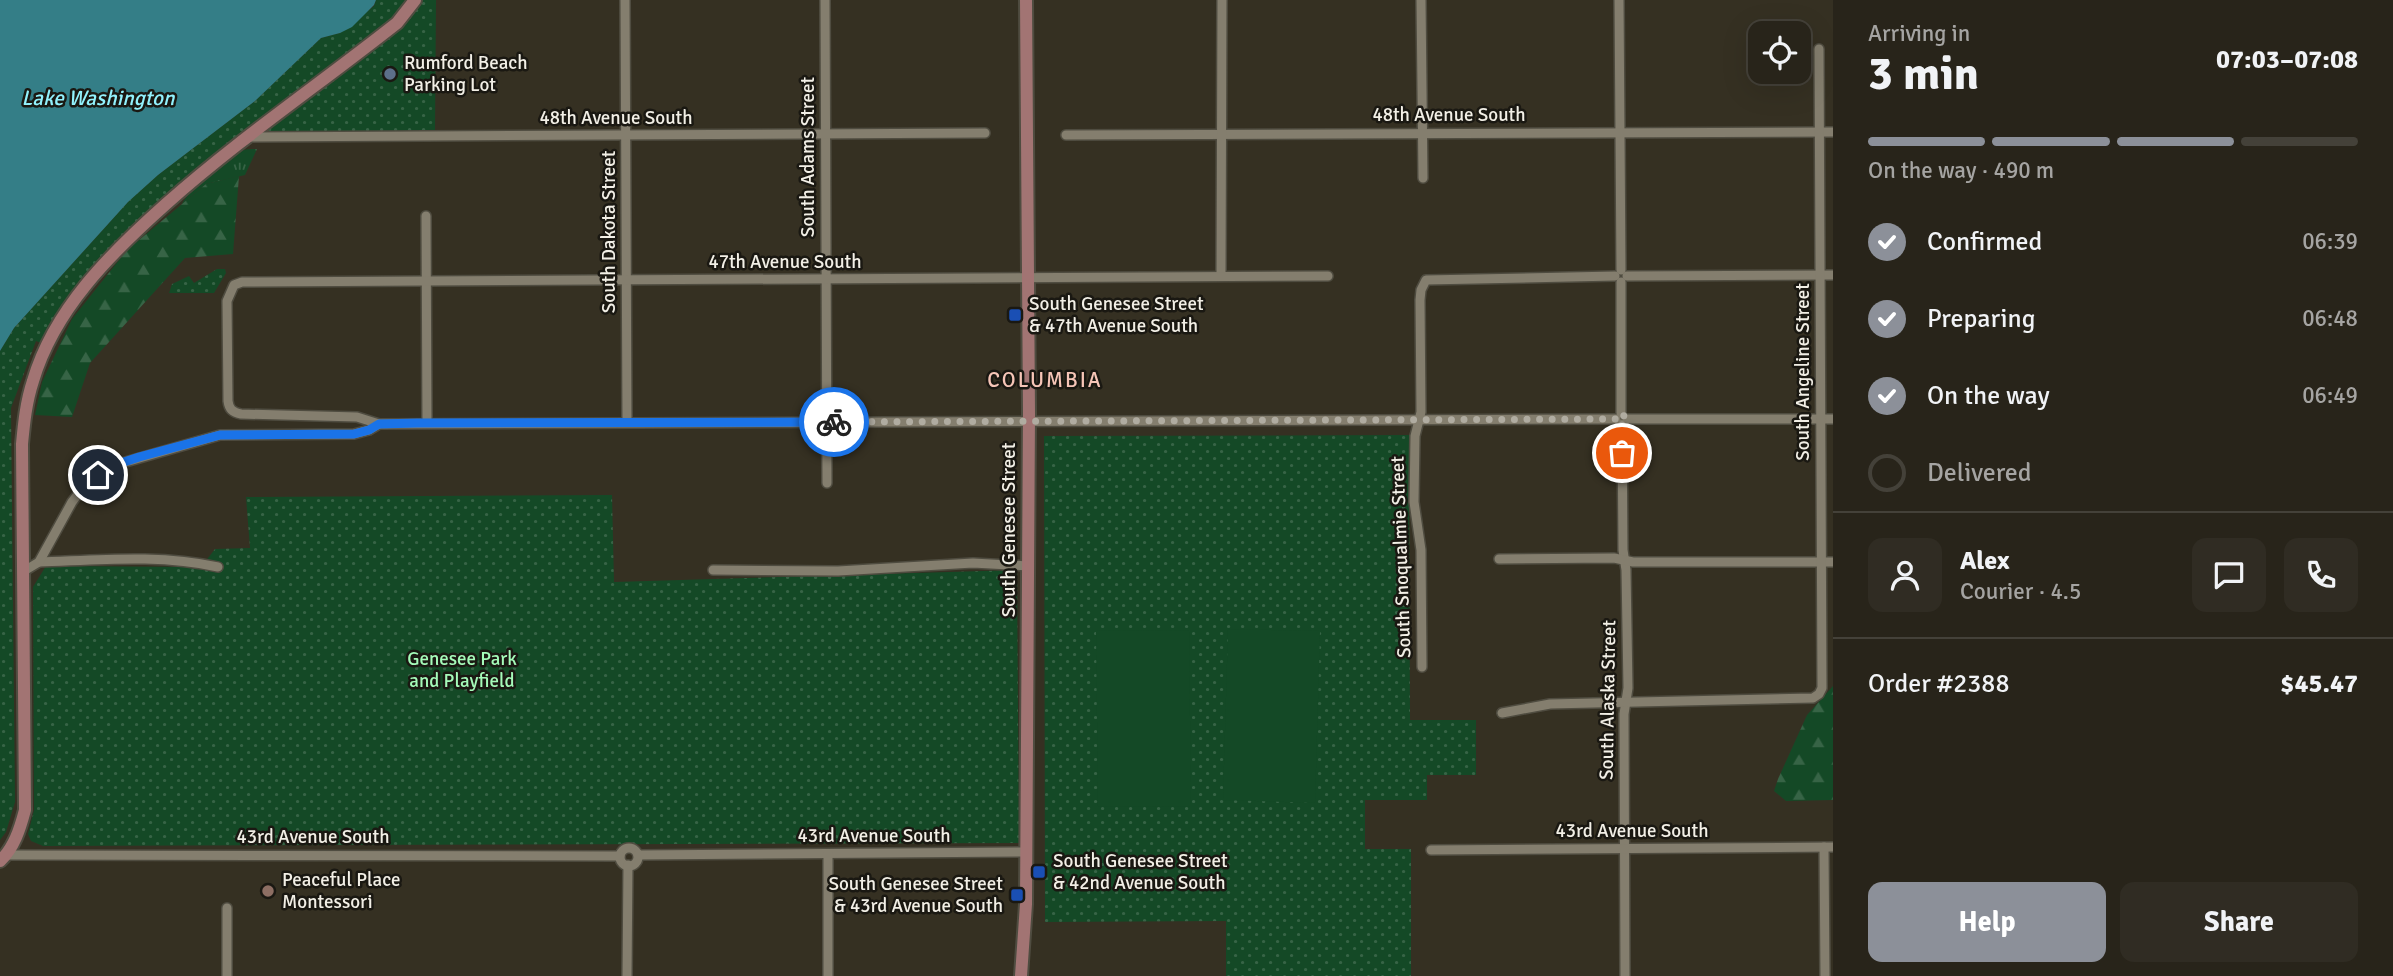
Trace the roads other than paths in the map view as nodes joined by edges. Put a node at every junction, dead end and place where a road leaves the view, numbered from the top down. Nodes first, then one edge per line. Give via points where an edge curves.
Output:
1 (415, 0) edge
2 (625, 0) edge
3 (825, 0) edge
4 (1026, 0) edge
5 (1222, 0) edge
6 (1421, 0) edge
7 (1619, 0) edge
8 (1819, 49) dead end
9 (1621, 132) junction
10 (1819, 132) junction
11 (1833, 132) edge
12 (985, 133) dead end
13 (1421, 133) junction
14 (1222, 134) junction
15 (825, 135) junction
16 (1066, 135) dead end
17 (625, 136) junction
18 (246, 137) junction
19 (1423, 178) dead end
20 (426, 216) dead end
21 (1819, 275) junction
22 (1833, 275) edge
23 (1221, 276) junction
24 (1328, 276) dead end
25 (1621, 276) junction
26 (1028, 278) junction
27 (826, 279) junction
28 (426, 280) junction
29 (627, 280) junction
30 (1421, 419) junction
31 (1622, 419) junction
32 (1820, 419) junction
33 (1833, 419) edge
34 (627, 422) junction
35 (827, 422) junction
36 (1029, 422) junction
37 (427, 423) junction
38 (379, 424) junction
39 (827, 483) dead end
40 (1499, 559) dead end
41 (1625, 561) junction
42 (39, 562) junction
43 (1822, 562) junction
44 (1833, 562) edge
45 (1028, 566) junction
46 (218, 567) dead end
47 (713, 570) dead end
48 (24, 571) junction
49 (1422, 667) dead end
50 (1626, 702) junction
51 (1502, 713) dead end
52 (1829, 847) edge
53 (1625, 848) junction
54 (1431, 850) dead end
55 (1027, 852) junction
56 (828, 854) junction
57 (638, 855) junction
58 (620, 856) junction
59 (3, 858) edge
60 (628, 865) junction
61 (227, 908) dead end
62 (227, 976) edge
63 (628, 976) edge
64 (828, 976) edge
65 (1021, 976) edge
66 (1625, 976) edge
67 (1825, 976) edge

1 - 18 main road via 397,23
2 - 17 street, South Dakota Street
3 - 15 street, South Adams Street
4 - 26 main road, South Genesee Street
5 - 14 street
6 - 13 street
7 - 9 street, South Alaska Street
8 - 10 street, South Angeline Street
9 - 10 street, 48th Avenue South
9 - 13 street, 48th Avenue South
9 - 25 street, South Alaska Street
10 - 11 street, 48th Avenue South
10 - 21 street, South Angeline Street
12 - 15 street, 48th Avenue South
13 - 14 street, 48th Avenue South
13 - 19 street
14 - 16 street, 48th Avenue South
14 - 23 street
15 - 17 street, 48th Avenue South
15 - 27 street, South Adams Street
17 - 18 street, 48th Avenue South
17 - 29 street, South Dakota Street
18 - 48 main road via 197,176 103,265 48,344 33,380 22,444
20 - 28 street
21 - 22 street
21 - 25 street
21 - 32 street, South Angeline Street
23 - 24 street, 47th Avenue South
23 - 26 street, 47th Avenue South
25 - 30 street, South Snoqualmie Street via 1426,280 1420,300
25 - 31 street, South Alaska Street
26 - 27 street, 47th Avenue South
26 - 36 main road, South Genesee Street
27 - 29 street, 47th Avenue South
27 - 35 street, South Adams Street
28 - 29 street, 47th Avenue South
28 - 37 street
28 - 38 street, 47th Avenue South via 242,282 234,285 227,301 228,401 234,413 357,416
29 - 34 street, South Dakota Street
30 - 31 street
30 - 36 street
30 - 49 street, South Snoqualmie Street via 1415,436 1414,502 1421,550
31 - 32 street
31 - 41 street, South Alaska Street
32 - 33 street
32 - 43 street, South Angeline Street
34 - 35 street
34 - 37 street
35 - 36 street
35 - 39 street, South Adams Street
36 - 45 main road, South Genesee Street
37 - 38 street
38 - 42 street via 354,434 220,435 115,465 85,485
40 - 41 street
41 - 43 street
41 - 50 street, South Alaska Street
42 - 46 street via 163,559
42 - 48 street
43 - 44 street
43 - 50 street, South Angeline Street via 1819,694 1813,698
45 - 47 street via 973,563 838,571
45 - 55 main road, South Genesee Street
48 - 59 main road via 25,810 20,830
50 - 51 street via 1550,704
50 - 53 street, South Alaska Street
52 - 53 street, 43rd Avenue South
52 - 67 street
53 - 54 street, 43rd Avenue South
53 - 66 street, South Alaska Street
55 - 56 street, 43rd Avenue South
55 - 65 main road, South Genesee Street
56 - 57 street, 43rd Avenue South
56 - 64 street
57 - 58 street via 626,849
57 - 60 street via 636,862
58 - 59 street, 43rd Avenue South
58 - 60 street
60 - 63 street
61 - 62 street

